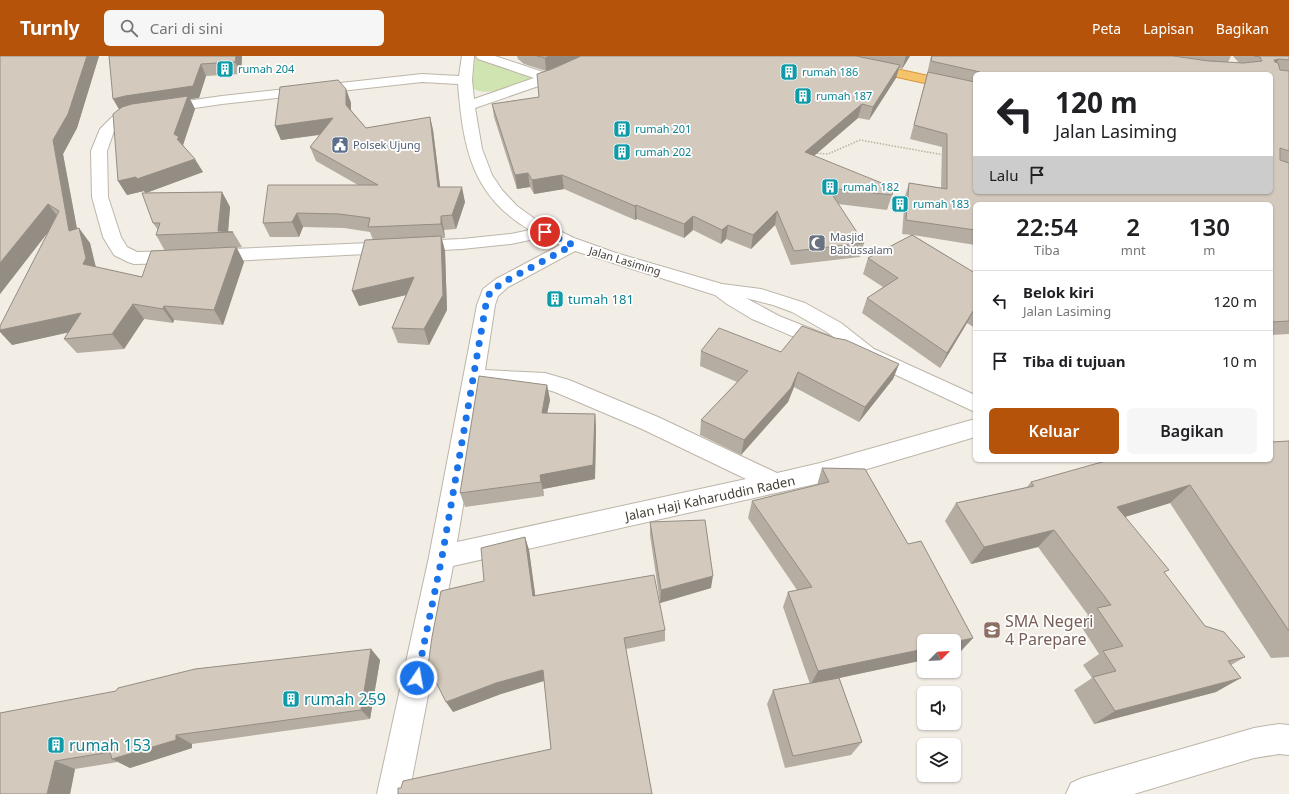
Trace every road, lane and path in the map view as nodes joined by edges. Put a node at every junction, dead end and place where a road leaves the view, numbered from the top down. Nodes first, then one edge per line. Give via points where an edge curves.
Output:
1 (468, 56) edge
2 (482, 56) edge
3 (596, 56) edge
4 (819, 56) edge
5 (548, 78) junction
6 (465, 80) junction
7 (973, 90) edge
8 (468, 106) junction
9 (814, 153) edge
10 (944, 155) dead end
11 (545, 232) junction
12 (573, 245) junction
13 (473, 377) junction
14 (973, 403) edge
15 (973, 429) edge
16 (776, 483) junction
17 (442, 557) junction
18 (1289, 740) edge
19 (393, 794) edge
20 (1082, 794) edge

1 - 6 street, Jalan Lasiming
2 - 5 street
3 - 5 street
4 - 7 highway
5 - 8 street
6 - 8 street, Jalan Lasiming
6 - 11 street via 422,78 222,100 124,116 107,128 99,151 100,196 112,237 120,251 134,258 146,259 462,244 511,239
8 - 11 street, Jalan Lasiming via 476,154 484,174 496,192 515,211
9 - 10 path via 829,155 853,141 860,140
11 - 12 street, Jalan Lasiming
12 - 13 street via 490,292
12 - 14 street, Jalan Lasiming via 720,290 757,312 807,335 838,347 866,352
13 - 16 street via 545,381 562,386 650,423
13 - 17 street
15 - 16 street, Jalan Haji Kaharuddin Raden via 900,451
16 - 17 street, Jalan Haji Kaharuddin Raden
17 - 19 street
18 - 20 street via 1254,743

